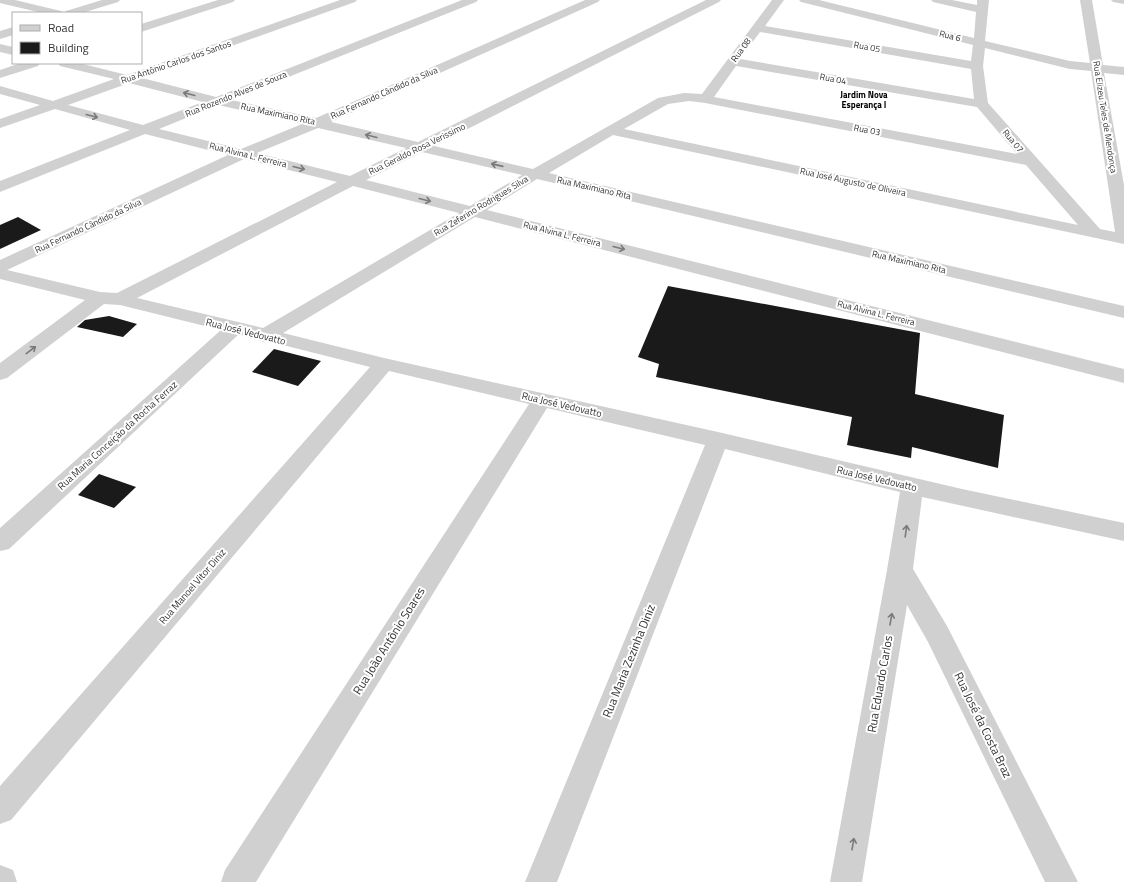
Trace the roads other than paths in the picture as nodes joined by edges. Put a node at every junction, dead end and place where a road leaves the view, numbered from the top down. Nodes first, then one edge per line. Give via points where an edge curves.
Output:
1 (10, 0) edge
2 (114, 0) edge
3 (229, 0) edge
4 (351, 0) edge
5 (472, 0) edge
6 (594, 0) edge
7 (716, 0) edge
8 (778, 0) edge
9 (805, 0) edge
10 (937, 0) edge
11 (1086, 0) edge
12 (1117, 0) edge
13 (1124, 1) edge
14 (982, 5) edge
15 (47, 12) edge
16 (73, 12) edge
17 (142, 28) edge
18 (757, 28) junction
19 (12, 31) edge
20 (0, 35) edge
21 (980, 43) junction
22 (0, 48) edge
23 (12, 51) edge
24 (733, 62) junction
25 (31, 64) edge
26 (68, 64) edge
27 (977, 66) junction
28 (1096, 68) junction
29 (1124, 71) edge
30 (0, 74) edge
31 (127, 80) junction
32 (0, 90) edge
33 (705, 99) junction
34 (217, 101) junction
35 (981, 104) junction
36 (52, 105) junction
37 (317, 123) junction
38 (0, 124) edge
39 (145, 130) junction
40 (612, 131) junction
41 (420, 148) junction
42 (243, 154) junction
43 (1030, 161) junction
44 (535, 174) junction
45 (352, 182) junction
46 (0, 187) edge
47 (473, 212) junction
48 (1094, 233) junction
49 (1124, 233) edge
50 (1124, 239) edge
51 (0, 267) edge
52 (0, 274) edge
53 (100, 298) junction
54 (120, 299) junction
55 (1124, 312) edge
56 (234, 327) junction
57 (264, 336) junction
58 (384, 364) junction
59 (0, 373) edge
60 (1124, 376) edge
61 (542, 400) junction
62 (718, 440) junction
63 (912, 486) junction
64 (1124, 532) edge
65 (0, 542) edge
66 (900, 570) junction
67 (0, 809) edge
68 (237, 882) edge
69 (541, 882) edge
70 (846, 882) edge
71 (1062, 882) edge

1 - 15 street
2 - 16 street
3 - 17 street
4 - 31 street, Rua Antônio Carlos dos Santos
5 - 34 street, Rua Rozendo Alves de Souza
6 - 37 street, Rua Fernando Cândido da Silva
7 - 41 street, Rua Geraldo Rosa Verissimo
8 - 18 street, Rua 08
9 - 21 street, Rua 6
10 - 14 street
11 - 28 street, Rua Elizeu Teles de Mendonça
12 - 13 street
14 - 21 street
18 - 24 street, Rua 08
18 - 27 street, Rua 05
19 - 20 street
21 - 27 street
21 - 28 street, Rua 6 via 1070,65
22 - 23 street
24 - 33 street, Rua 08
24 - 35 street, Rua 04
25 - 30 street
26 - 31 street, Rua Maximiano Rita
27 - 35 street
28 - 29 street, Rua 6
28 - 49 street, Rua Elizeu Teles de Mendonça
34 -> 31 street, Rua Maximiano Rita
31 - 36 street, Rua Antônio Carlos dos Santos
32 - 36 street, Rua Alvina L. Ferreira
33 - 40 street, Rua Zeferino Rodrigues Silva via 691,97 664,101
33 - 43 street, Rua 03
34 - 37 street, Rua Maximiano Rita
34 - 39 street, Rua Rozendo Alves de Souza
35 - 43 street, Rua 07
36 - 38 street, Rua Antônio Carlos dos Santos
36 -> 39 street, Rua Alvina L. Ferreira
41 -> 37 street, Rua Maximiano Rita
37 - 42 street, Rua Fernando Cândido da Silva
39 - 42 street, Rua Alvina L. Ferreira
39 - 46 street, Rua Rozendo Alves de Souza
40 - 44 street, Rua Zeferino Rodrigues Silva
40 - 48 street, Rua José Augusto de Oliveira
44 -> 41 street, Rua Maximiano Rita
41 - 45 street, Rua Geraldo Rosa Verissimo
42 -> 45 street, Rua Alvina L. Ferreira
42 - 51 street, Rua Fernando Cândido da Silva
43 - 48 street, Rua 07
44 - 47 street, Rua Zeferino Rodrigues Silva
44 - 55 street, Rua Maximiano Rita
45 -> 47 street, Rua Alvina L. Ferreira
45 - 54 street, Rua Geraldo Rosa Verissimo
47 - 57 street, Rua Zeferino Rodrigues Silva
47 -> 60 street, Rua Alvina L. Ferreira
48 - 50 street
52 - 53 street, Rua José Vedovatto
53 - 54 street, Rua José Vedovatto
59 -> 53 street
54 - 56 street, Rua José Vedovatto
56 - 57 street, Rua José Vedovatto
56 - 65 street, Rua Maria Conceição da Rocha Ferraz
57 - 58 street, Rua José Vedovatto
58 - 61 street, Rua José Vedovatto
58 - 67 street, Rua Manoel Vitor Diniz
61 - 62 street, Rua José Vedovatto
61 - 68 street, Rua João Antônio Soares
62 - 63 street, Rua José Vedovatto
62 - 69 street, Rua Maria Zezinha Diniz
63 - 64 street, Rua José Vedovatto
66 -> 63 street, Rua Eduardo Carlos
70 -> 66 street, Rua Eduardo Carlos
66 - 71 street, Rua José da Costa Braz via 938,634

